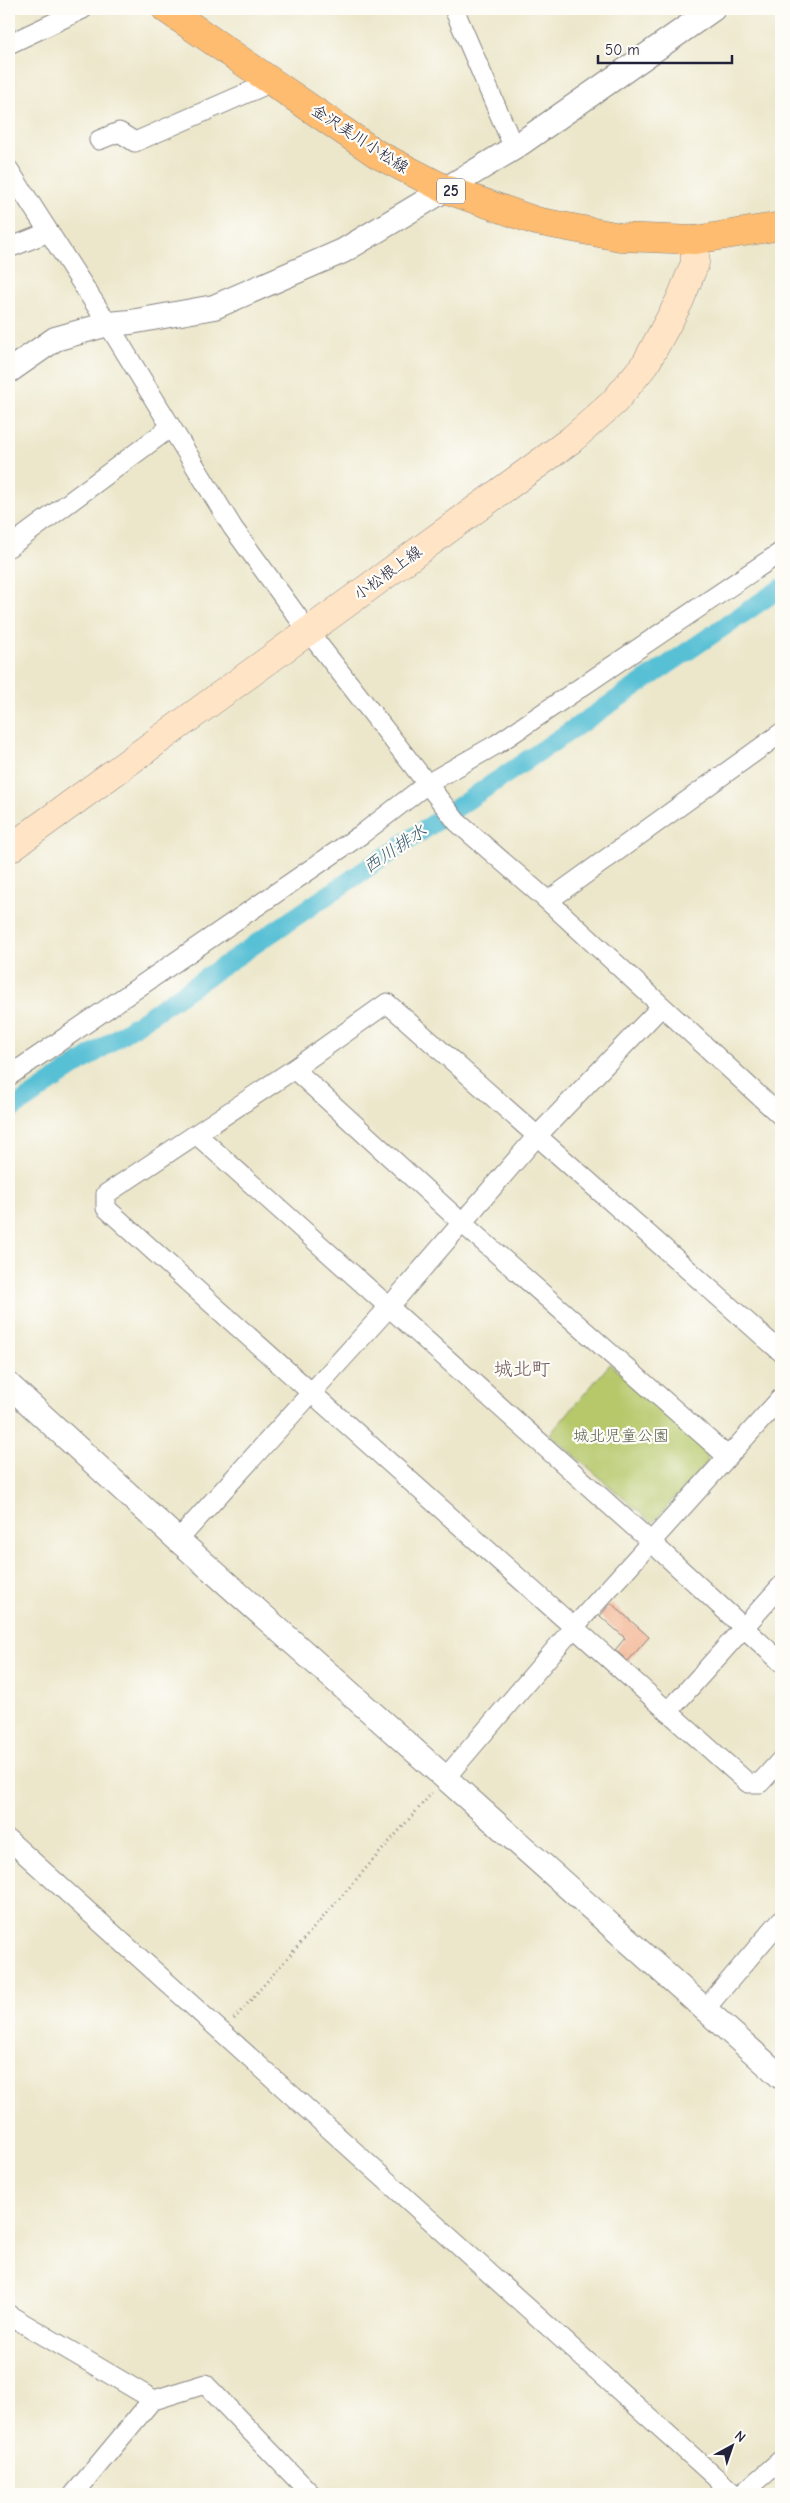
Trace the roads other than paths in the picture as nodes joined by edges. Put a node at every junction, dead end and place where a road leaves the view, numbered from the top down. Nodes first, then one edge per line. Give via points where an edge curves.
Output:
1 (83, 9) edge
2 (166, 9) edge
3 (454, 9) edge
4 (713, 9) edge
5 (9, 44) edge
6 (272, 82) junction
7 (99, 140) dead end
8 (514, 148) junction
9 (9, 170) edge
10 (445, 189) junction
11 (781, 226) edge
12 (49, 232) junction
13 (696, 240) junction
14 (9, 248) edge
15 (108, 324) junction
16 (9, 371) edge
17 (171, 427) junction
18 (9, 547) edge
19 (781, 552) edge
20 (308, 631) junction
21 (781, 733) edge
22 (432, 790) junction
23 (9, 849) edge
24 (548, 901) junction
25 (661, 1007) junction
26 (294, 1069) junction
27 (9, 1076) edge
28 (781, 1116) edge
29 (196, 1134) junction
30 (537, 1136) junction
31 (462, 1223) junction
32 (390, 1306) junction
33 (781, 1352) edge
34 (9, 1385) edge
35 (310, 1394) junction
36 (781, 1398) edge
37 (727, 1456) junction
38 (178, 1540) junction
39 (651, 1542) junction
40 (781, 1586) edge
41 (575, 1626) junction
42 (743, 1627) junction
43 (781, 1662) edge
44 (668, 1712) junction
45 (781, 1760) edge
46 (446, 1777) junction
47 (9, 1840) edge
48 (781, 1920) edge
49 (706, 2008) junction
50 (781, 2077) edge
51 (9, 2315) edge
52 (153, 2399) junction
53 (781, 2460) edge
54 (74, 2494) edge
55 (311, 2494) edge
56 (734, 2494) edge
57 (742, 2494) edge

1 - 5 street
2 - 6 main road, 金沢美川小松線 / 25
3 - 8 street
4 - 8 street
6 - 7 street via 135,142 120,132
6 - 10 main road, 金沢美川小松線 / 25 via 377,154
8 - 10 street
9 - 12 street
10 - 13 main road, 金沢美川小松線 / 25 via 536,222 620,236
10 - 15 street via 342,251 214,306
11 - 13 main road, 金沢美川小松線 / 25
12 - 14 street
12 - 15 street
13 - 20 main road, 小松根上線 via 695,263 680,300 646,363 614,402 570,440
15 - 16 street via 55,339
15 - 17 street
17 - 18 street
17 - 20 street via 233,528
19 - 22 street
20 - 22 street
20 - 23 main road, 小松根上線
21 - 24 street
22 - 24 street via 457,822
22 - 27 street via 362,834
24 - 25 street
25 - 28 street
25 - 30 street
26 - 29 street
26 - 30 street via 387,1003
26 - 31 street
29 - 32 street
29 - 35 street via 106,1194 106,1208
30 - 31 street
30 - 33 street
31 - 32 street
31 - 37 street
32 - 35 street
32 - 39 street
34 - 38 street
35 - 38 street
35 - 41 street
36 - 37 street
37 - 39 street
38 - 46 street
39 - 41 street
39 - 42 street
40 - 42 street
41 - 44 street
41 - 46 street
42 - 43 street
42 - 44 street
44 - 45 street via 748,1783 760,1783
46 - 49 street
47 - 56 street
48 - 49 street
49 - 50 street
51 - 52 street
52 - 54 street
52 - 55 street via 205,2384
53 - 57 street

